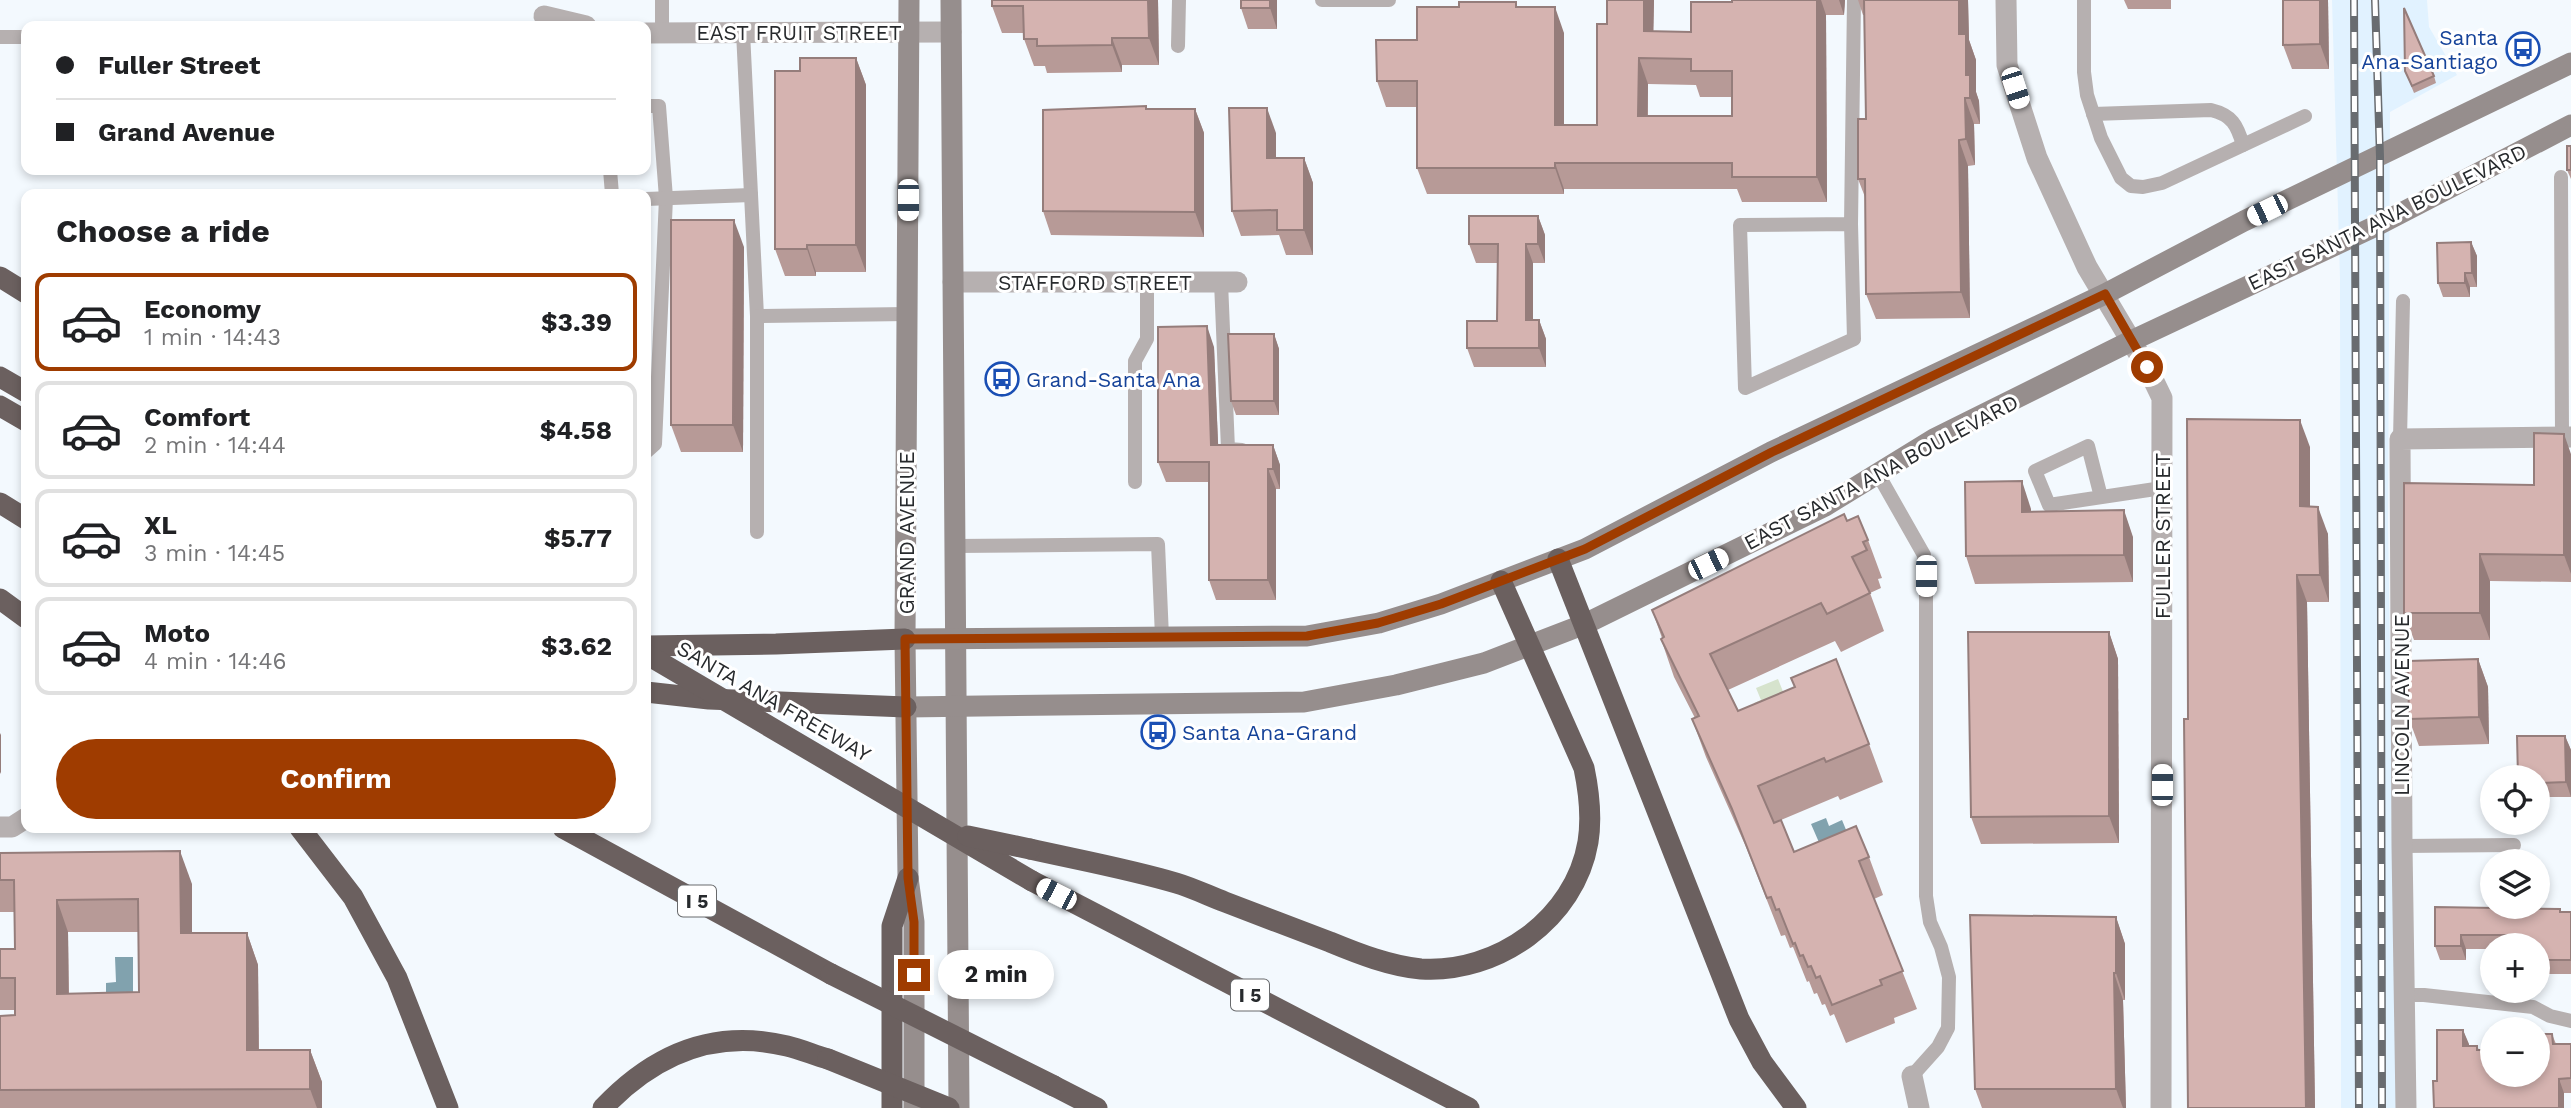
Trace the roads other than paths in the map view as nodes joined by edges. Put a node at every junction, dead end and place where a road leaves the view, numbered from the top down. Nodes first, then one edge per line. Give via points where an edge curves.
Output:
1 (662, 0) edge
2 (909, 0) edge
3 (951, 0) edge
4 (1179, 0) edge
5 (1322, 0) edge
6 (1389, 0) edge
7 (1854, 0) edge
8 (2006, 0) edge
9 (2084, 0) edge
10 (544, 16) dead end
11 (565, 21) edge
12 (654, 32) edge
13 (743, 32) junction
14 (909, 32) junction
15 (951, 32) junction
16 (0, 37) edge
17 (21, 37) edge
18 (1178, 46) dead end
19 (2571, 63) edge
20 (651, 106) edge
21 (2093, 114) junction
22 (2305, 116) dead end
23 (2571, 125) edge
24 (2243, 145) junction
25 (2561, 177) dead end
26 (751, 195) junction
27 (666, 198) junction
28 (651, 199) edge
29 (1851, 224) junction
30 (0, 277) edge
31 (953, 282) junction
32 (1147, 282) junction
33 (1229, 282) joint
34 (21, 290) edge
35 (2105, 294) junction
36 (2403, 301) dead end
37 (907, 314) junction
38 (757, 316) junction
39 (2131, 341) junction
40 (0, 377) edge
41 (21, 390) edge
42 (0, 406) edge
43 (21, 418) edge
44 (2567, 437) edge
45 (2400, 439) junction
46 (651, 448) edge
47 (1252, 450) edge
48 (1878, 474) junction
49 (1135, 482) dead end
50 (2162, 488) junction
51 (2101, 497) junction
52 (0, 503) edge
53 (21, 516) edge
54 (757, 532) dead end
55 (955, 546) junction
56 (1558, 559) junction
57 (1501, 581) junction
58 (0, 599) edge
59 (21, 614) edge
60 (1585, 624) junction
61 (1162, 637) junction
62 (956, 638) junction
63 (905, 639) junction
64 (651, 646) edge
65 (1529, 646) junction
66 (651, 657) edge
67 (651, 693) edge
68 (906, 707) junction
69 (956, 707) junction
70 (21, 821) edge
71 (0, 827) edge
72 (947, 831) junction
73 (304, 833) edge
74 (572, 833) edge
75 (2514, 845) dead end
76 (2402, 846) junction
77 (908, 878) junction
78 (2404, 995) junction
79 (2571, 1021) edge
80 (1912, 1076) joint
81 (448, 1108) edge
82 (603, 1108) edge
83 (892, 1108) edge
84 (914, 1108) edge
85 (949, 1108) edge
86 (959, 1108) edge
87 (1097, 1108) edge
88 (1469, 1108) edge
89 (1796, 1108) edge
90 (1919, 1108) edge
91 (2161, 1108) edge
92 (2406, 1108) edge

1 - 12 lane
2 - 14 main road, GRAND AVENUE
3 - 15 main road
4 - 18 lane
5 - 6 lane
7 - 29 lane
8 - 35 street, FULLER STREET via 2007,65 2037,158 2087,267
9 - 21 lane via 2084,72
10 - 11 street
12 - 13 street, EAST FRUIT STREET
13 - 14 street, EAST FRUIT STREET
13 - 26 lane
14 - 15 street, EAST FRUIT STREET
14 - 37 main road, GRAND AVENUE
15 - 31 main road
16 - 17 lane
19 - 35 main road via 2244,221
20 - 27 lane via 659,106
21 - 24 lane via 2211,110 2233,120
21 - 24 lane via 2112,163 2131,186 2162,183
22 - 24 lane
23 - 39 main road, EAST SANTA ANA BOULEVARD via 2378,225
25 - 44 lane
26 - 27 lane
26 - 38 lane
27 - 28 lane
27 - 46 lane via 655,444
29 - 29 lane via 1854,340 1745,388 1740,225
30 - 34 highway
31 - 32 street, STAFFORD STREET
31 - 55 main road
32 - 33 street, STAFFORD STREET
32 - 49 lane via 1147,340 1135,361
33 - 47 lane via 1228,449
35 - 39 street, FULLER STREET
35 - 56 main road
36 - 45 lane, LINCOLN AVENUE
37 - 38 lane
37 - 63 main road, GRAND AVENUE
38 - 54 lane
39 - 48 main road, EAST SANTA ANA BOULEVARD via 1934,439
39 - 50 street, FULLER STREET via 2162,398
40 - 41 highway
42 - 43 highway
44 - 45 street
45 - 76 street, LINCOLN AVENUE
48 - 60 main road, EAST SANTA ANA BOULEVARD via 1825,506
48 - 80 lane via 1924,555 1926,896 1949,976 1948,1028
50 - 51 lane
50 - 91 street, FULLER STREET
51 - 51 lane via 2049,505 2035,471 2088,446
52 - 53 highway
55 - 61 lane via 1157,544
55 - 62 main road
56 - 57 main road
56 - 60 highway
57 - 61 main road via 1378,623 1307,636
57 - 65 highway
58 - 59 highway
60 - 65 main road, EAST SANTA ANA BOULEVARD
60 - 89 highway via 1739,1019 1762,1062
61 - 62 main road
62 - 63 main road
62 - 69 main road
63 - 64 highway
63 - 68 main road, GRAND AVENUE
65 - 69 main road, EAST SANTA ANA BOULEVARD via 1484,663 1396,685 1304,702
65 - 72 highway, bridge via 1584,768 1589,795 1588,843 1572,884 1547,921 1495,957 1440,970 1396,965 1176,883
66 - 72 highway, SANTA ANA FREEWAY / I 5, bridge
67 - 68 highway
68 - 69 main road, EAST SANTA ANA BOULEVARD
68 - 77 main road, GRAND AVENUE
69 - 86 main road
70 - 71 street
72 - 88 highway, SANTA ANA FREEWAY / I 5, bridge via 1031,881
73 - 81 highway via 353,897 397,978
74 - 87 highway, I 5, bridge via 831,974
75 - 76 lane
76 - 78 street, LINCOLN AVENUE
77 - 83 highway via 892,926
77 - 84 main road, GRAND AVENUE via 914,922
78 - 79 lane via 2533,1007
78 - 92 street, LINCOLN AVENUE
80 - 90 street
82 - 85 highway, bridge via 626,1083 676,1053 709,1043 743,1040 786,1045

